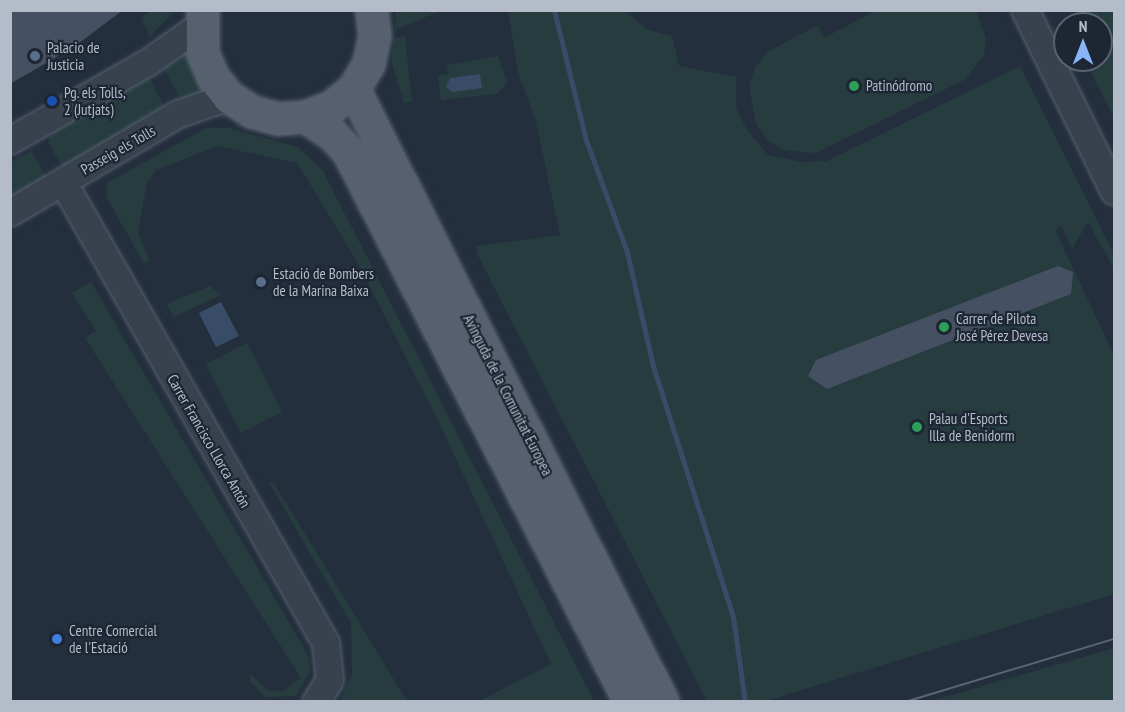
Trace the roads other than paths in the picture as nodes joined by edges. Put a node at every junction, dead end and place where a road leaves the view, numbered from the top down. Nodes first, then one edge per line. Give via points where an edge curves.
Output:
1 (372, 10) edge
2 (1024, 10) edge
3 (202, 19) edge
4 (354, 89) junction
5 (229, 97) junction
6 (306, 117) junction
7 (10, 141) edge
8 (63, 182) junction
9 (1114, 190) edge
10 (10, 213) edge
11 (316, 702) edge
12 (630, 702) edge
13 (663, 702) edge

1 - 4 main road via 375,36 369,64
2 - 9 street
3 - 5 main road via 203,53 213,77
3 - 7 street via 148,62
4 - 6 main road via 332,107
4 - 13 main road, Avinguda de la Comunitat Europea
5 - 6 main road via 252,112 279,118
5 - 8 street, Passeig els Tolls via 179,114
6 - 12 main road, Avinguda de la Comunitat Europea via 333,135 349,153
8 - 10 street, Passeig els Tolls
8 - 11 street, Carrer Francisco Llorca Antón via 326,643 330,680

